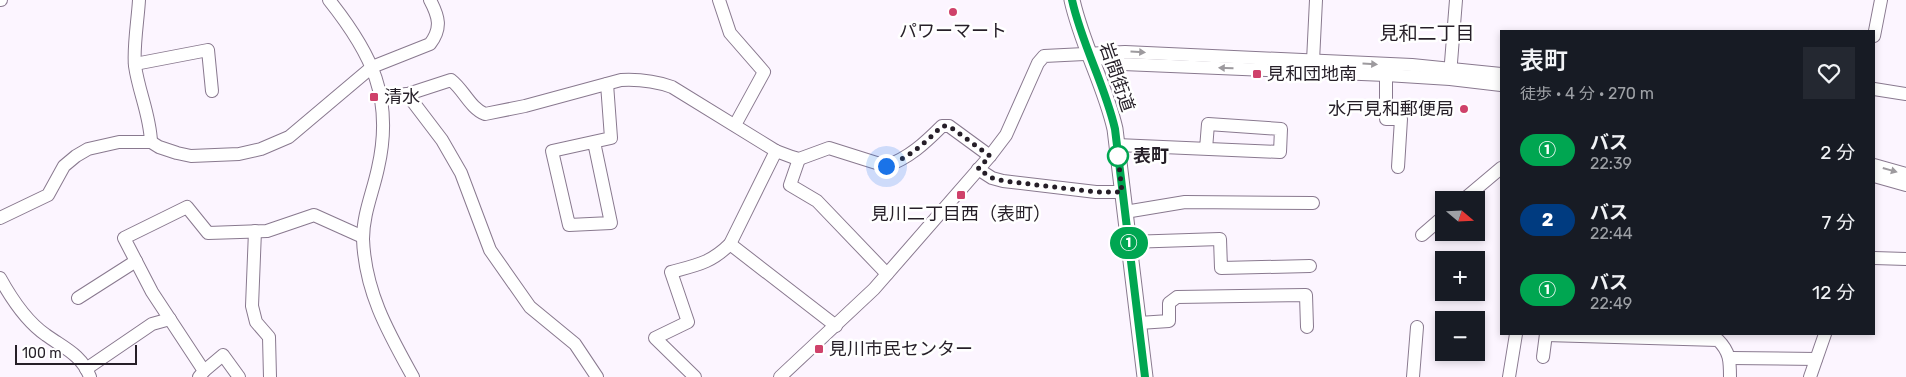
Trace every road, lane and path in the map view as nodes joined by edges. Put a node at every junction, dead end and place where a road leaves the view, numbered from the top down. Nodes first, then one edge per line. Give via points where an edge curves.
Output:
1 (139, 0) edge
2 (330, 0) edge
3 (430, 0) edge
4 (719, 0) edge
5 (1072, 0) edge
6 (1316, 0) edge
7 (1456, 0) edge
8 (1880, 0) edge
9 (1875, 30) edge
10 (1090, 55) junction
11 (1312, 61) junction
12 (135, 64) junction
13 (372, 67) junction
14 (1450, 74) junction
15 (1500, 74) edge
16 (1386, 75) junction
17 (607, 84) junction
18 (1500, 85) edge
19 (1875, 89) edge
20 (212, 91) dead end
21 (407, 94) junction
22 (1906, 94) edge
23 (380, 96) junction
24 (735, 125) junction
25 (151, 142) junction
26 (594, 142) junction
27 (1117, 145) junction
28 (1206, 149) junction
29 (776, 151) junction
30 (990, 156) junction
31 (799, 159) junction
32 (1875, 165) edge
33 (1398, 167) dead end
34 (978, 169) junction
35 (1500, 169) edge
36 (1906, 174) edge
37 (1875, 176) edge
38 (1906, 185) edge
39 (1474, 191) edge
40 (1122, 192) junction
41 (1313, 203) dead end
42 (1125, 212) junction
43 (0, 218) edge
44 (1435, 224) edge
45 (255, 232) junction
46 (1422, 235) dead end
47 (363, 237) junction
48 (1128, 242) junction
49 (730, 244) junction
50 (1875, 258) edge
51 (1906, 259) edge
52 (136, 261) junction
53 (1310, 266) dead end
54 (887, 274) junction
55 (2, 286) edge
56 (78, 298) dead end
57 (170, 318) junction
58 (1139, 323) junction
59 (836, 326) junction
60 (1307, 327) dead end
61 (1418, 327) dead end
62 (1516, 335) edge
63 (1546, 335) edge
64 (1575, 335) edge
65 (1825, 335) edge
66 (1544, 357) dead end
67 (1730, 358) junction
68 (1816, 359) junction
69 (88, 373) edge
70 (201, 374) edge
71 (240, 377) edge
72 (270, 377) edge
73 (413, 377) edge
74 (597, 377) edge
75 (696, 377) edge
76 (780, 377) edge
77 (1145, 377) edge
78 (1413, 377) edge
79 (1508, 377) edge
80 (1730, 377) edge
81 (1810, 377) edge

1 - 12 street
2 - 13 street via 358,38
3 - 13 street via 439,25 430,44
4 - 24 street via 730,33 764,72
5 - 10 main road, 岩間街道
6 - 11 street
7 - 14 street
8 - 9 street
10 -> 11 street via 1125,52
16 -> 10 street via 1123,64
10 - 27 main road, 岩間街道 via 1107,99
10 - 30 street via 1057,54 1042,58 1006,135
11 -> 14 street
12 - 20 street via 208,50
12 - 25 street via 150,123
13 - 23 street
13 - 25 street via 289,137 261,149 239,154 190,156
14 - 15 street
14 - 16 street
14 - 18 street
16 - 33 street via 1386,119 1401,119
17 - 21 street via 485,114 478,111 451,80
17 - 24 street via 621,80 653,81 672,87
17 - 26 street via 611,138
19 - 22 street
21 - 23 street
21 - 74 street via 442,140 461,173 490,250 530,308 574,344
23 - 47 street via 383,142 366,209
24 - 29 street
25 - 43 street via 119,142 88,149 64,166 48,195
26 - 26 street via 552,151 568,224 611,223
27 - 28 street
27 - 40 main road, 岩間街道
28 - 28 street via 1280,152 1281,129 1208,124
29 - 31 street
29 - 49 street
30 - 31 street via 949,126 942,126 922,146 886,166 829,148
30 - 34 street
31 - 54 street via 790,185 817,201
32 -> 36 street
34 - 40 street via 1004,181
34 - 54 street
35 - 39 street
37 - 38 street
40 - 42 main road, 岩間街道
41 - 42 street via 1186,202
42 - 48 main road, 岩間街道
44 - 46 street
45 - 47 street via 314,215
45 - 52 street via 208,234 188,207 124,238
45 - 72 street via 252,306 256,322 269,337
47 - 73 street via 373,296 384,324
48 - 53 street via 1220,239 1221,268
48 - 58 main road, 岩間街道
49 - 59 street
49 - 75 street via 709,261 671,272 688,322 655,338
50 - 51 street
52 - 56 street
52 - 57 street
54 - 59 street
55 - 69 street via 46,335 73,352
57 - 69 street via 152,324
57 - 70 street
58 - 60 street via 1169,321 1169,302 1177,297 1306,295
58 - 77 main road, 岩間街道
59 - 76 street
61 - 78 street
62 - 79 street
63 - 66 street
64 - 67 street via 1718,340
65 - 68 street
67 - 68 street
67 - 80 street
68 - 81 street
70 - 71 street via 223,355

